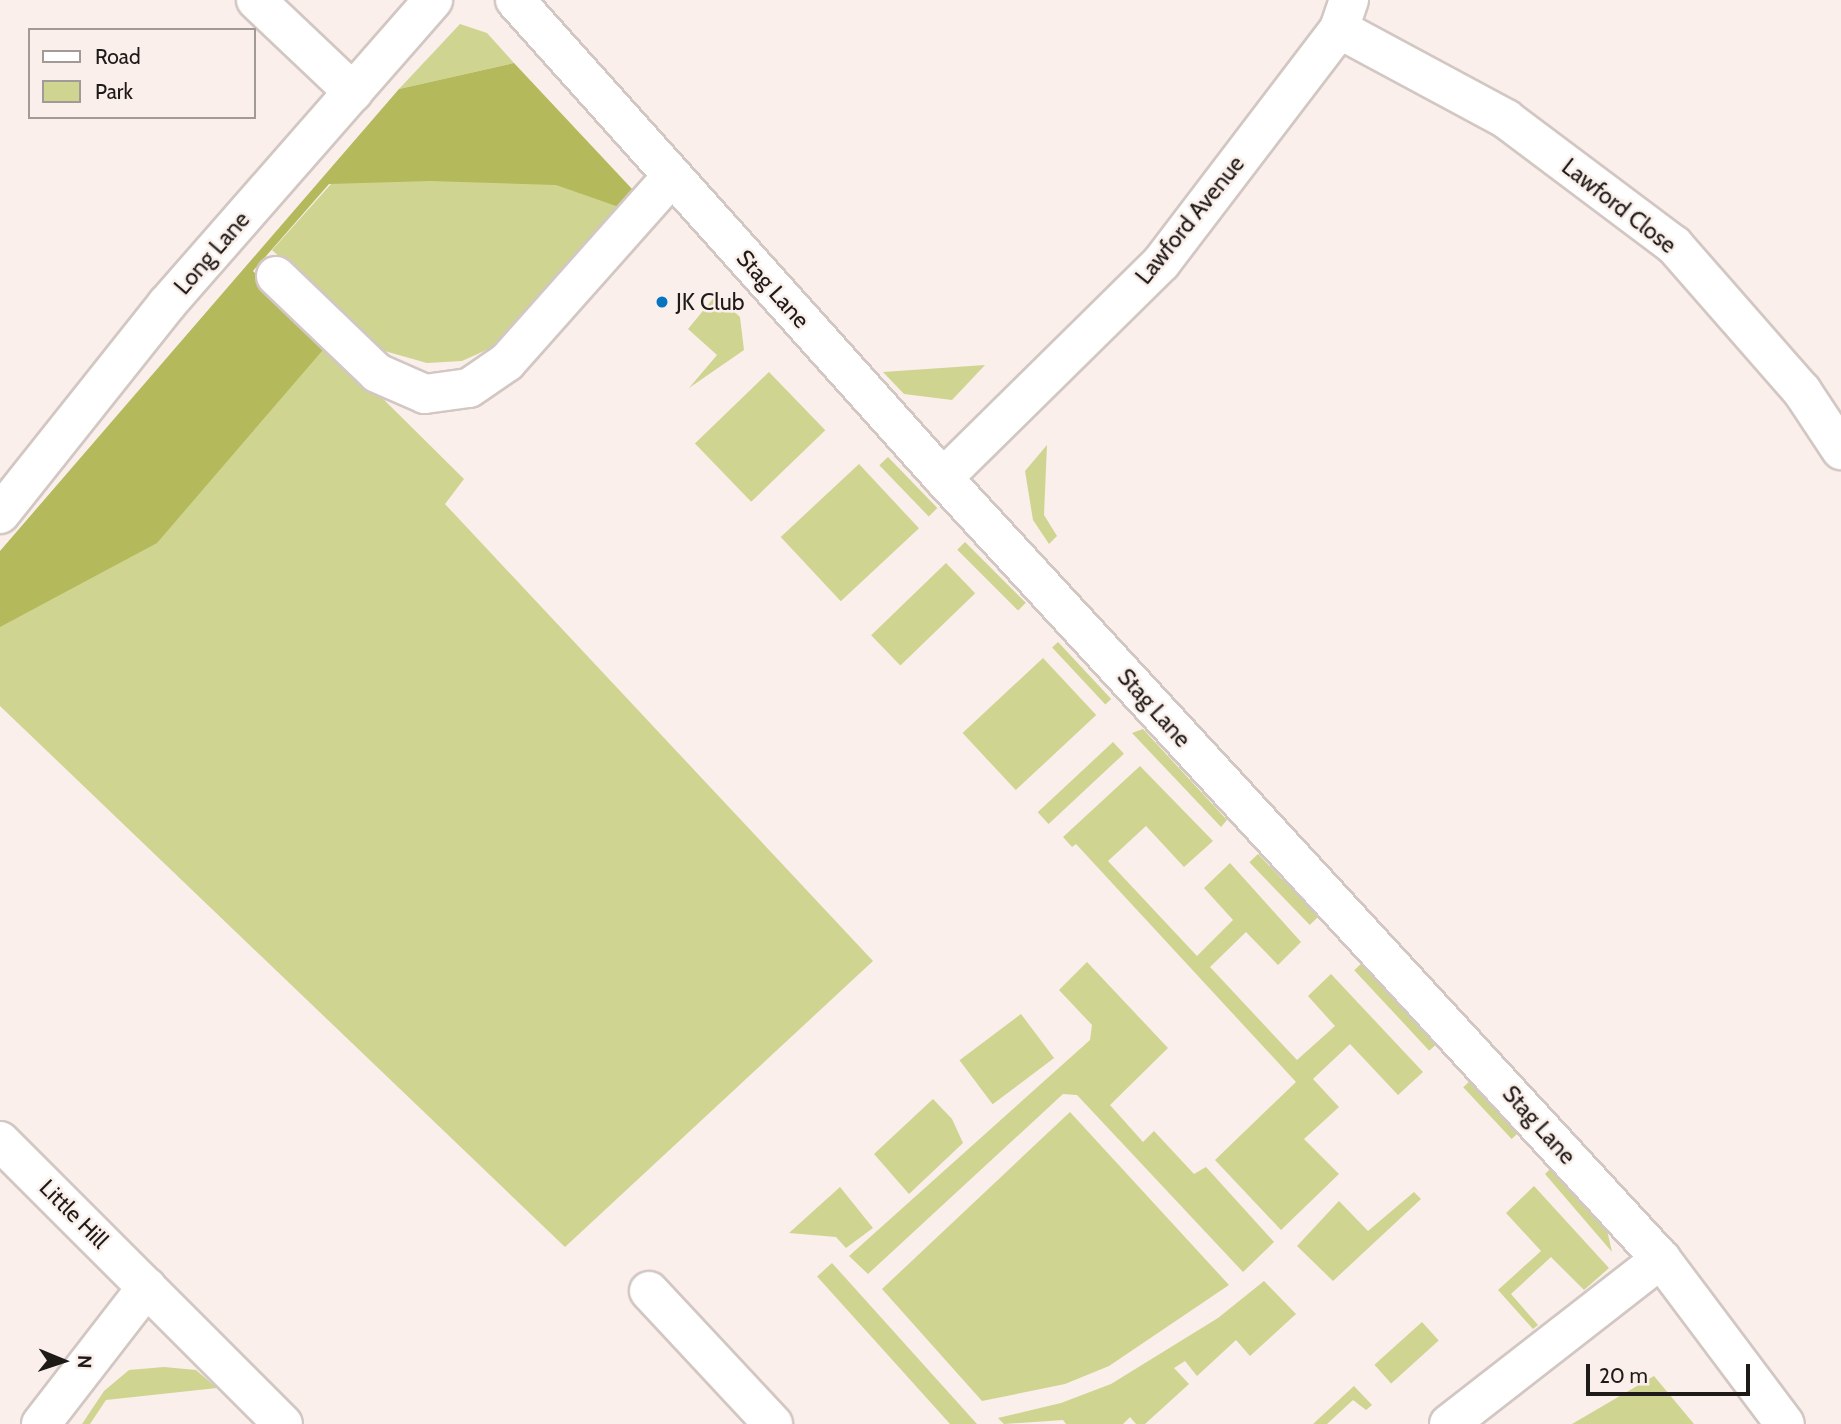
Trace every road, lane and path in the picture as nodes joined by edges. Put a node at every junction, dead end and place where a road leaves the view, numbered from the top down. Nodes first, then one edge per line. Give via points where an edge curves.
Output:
1 (256, 0) edge
2 (433, 0) edge
3 (515, 0) edge
4 (1344, 15) edge
5 (354, 92) junction
6 (672, 176) junction
7 (276, 276) dead end
8 (1841, 450) edge
9 (943, 478) junction
10 (0, 514) edge
11 (0, 1141) edge
12 (1661, 1259) junction
13 (147, 1287) junction
14 (649, 1291) dead end
15 (41, 1424) edge
16 (283, 1424) edge
17 (773, 1424) edge
18 (1448, 1424) edge
19 (1785, 1424) edge

1 - 5 street
2 - 5 street, Long Lane
3 - 6 street, Stag Lane
4 - 8 street, Lawford Close via 1506,119 1674,245 1802,391
4 - 9 street, Lawford Avenue via 1161,263
5 - 10 street, Long Lane via 167,304
6 - 7 street via 507,362 469,388 425,394 377,373
6 - 9 street, Stag Lane
9 - 12 street, Stag Lane
11 - 13 street, Little Hill
12 - 18 street
12 - 19 street, Stag Lane
13 - 15 street
13 - 16 street, Little Hill
14 - 17 street

